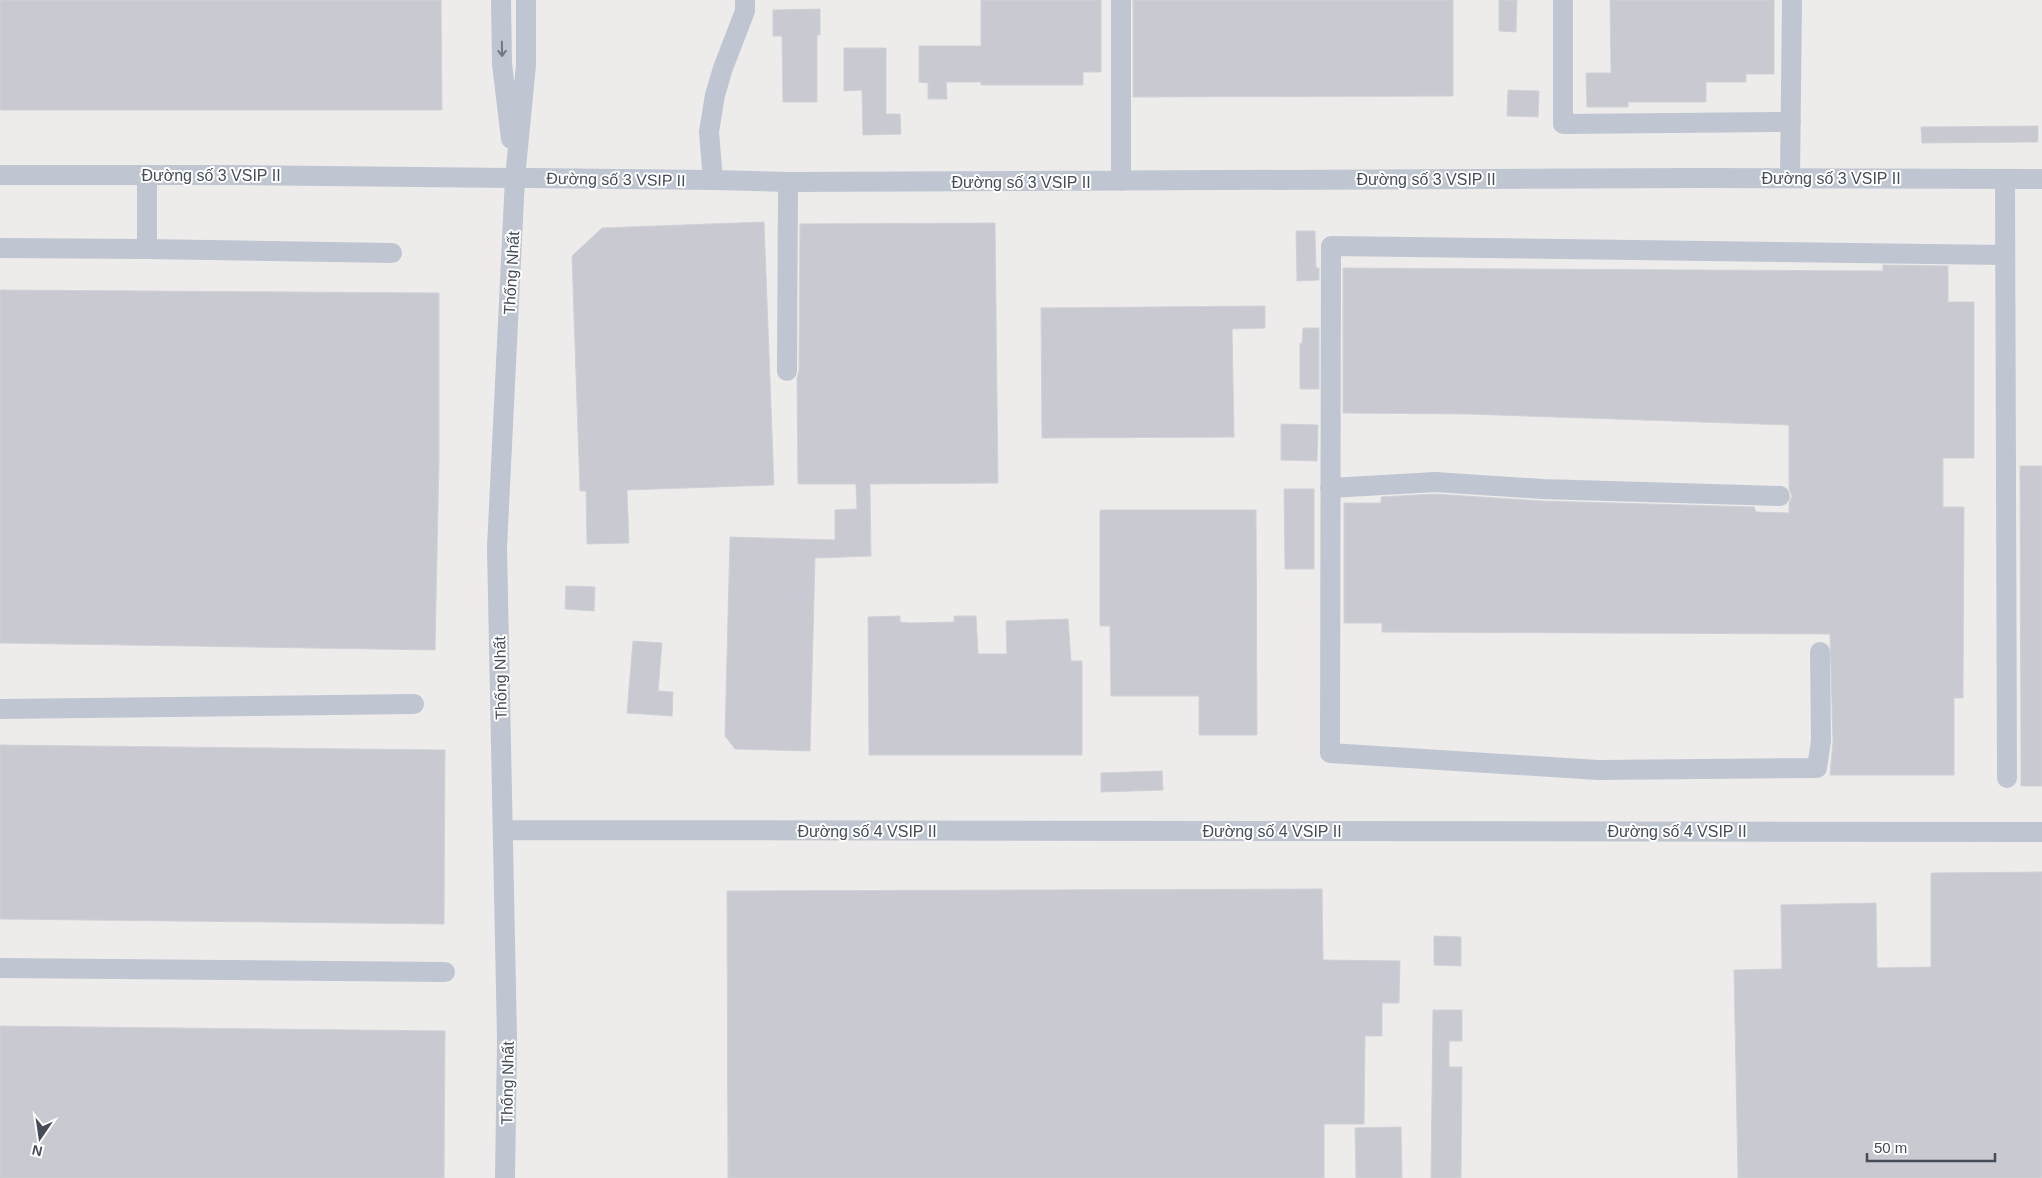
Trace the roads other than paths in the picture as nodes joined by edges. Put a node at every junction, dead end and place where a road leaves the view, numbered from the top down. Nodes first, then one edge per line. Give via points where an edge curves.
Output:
1 (501, 0) edge
2 (526, 0) edge
3 (745, 0) edge
4 (1121, 0) edge
5 (1563, 0) edge
6 (1792, 0) edge
7 (1791, 122) junction
8 (0, 175) edge
9 (147, 175) junction
10 (515, 178) junction
11 (1790, 178) junction
12 (2005, 179) junction
13 (2042, 179) edge
14 (713, 180) junction
15 (1122, 181) junction
16 (788, 182) junction
17 (0, 248) edge
18 (147, 249) junction
19 (392, 254) dead end
20 (2005, 255) junction
21 (787, 371) dead end
22 (1330, 488) junction
23 (1780, 496) dead end
24 (1820, 652) dead end
25 (414, 704) dead end
26 (0, 709) edge
27 (2008, 778) dead end
28 (503, 830) junction
29 (2042, 832) edge
30 (0, 968) edge
31 (445, 972) dead end
32 (505, 1178) edge

1 -> 10 street, Thống Nhất via 502,64
2 - 10 street, Thống Nhất via 526,65
3 - 14 street via 745,11 715,95 709,132
4 - 15 street
5 - 7 street via 1563,124
6 - 7 street
7 - 11 street
8 - 9 street, Đường số 3 VSIP II
9 - 10 street, Đường số 3 VSIP II
9 - 18 street
10 - 14 street, Đường số 3 VSIP II
10 - 28 street, Thống Nhất via 497,548
11 - 12 street, Đường số 3 VSIP II
11 - 15 street, Đường số 3 VSIP II
12 - 13 street, Đường số 3 VSIP II
12 - 20 street
14 - 16 street, Đường số 3 VSIP II
15 - 16 street, Đường số 3 VSIP II
16 - 21 street
17 - 18 street
18 - 19 street
20 - 22 street via 1330,246
20 - 27 street
22 - 23 street via 1436,482 1542,489
22 - 24 street via 1330,752 1598,770 1816,768 1821,741
25 - 26 street
28 - 29 street, Đường số 4 VSIP II
28 - 32 street, Thống Nhất via 508,1039
30 - 31 street

